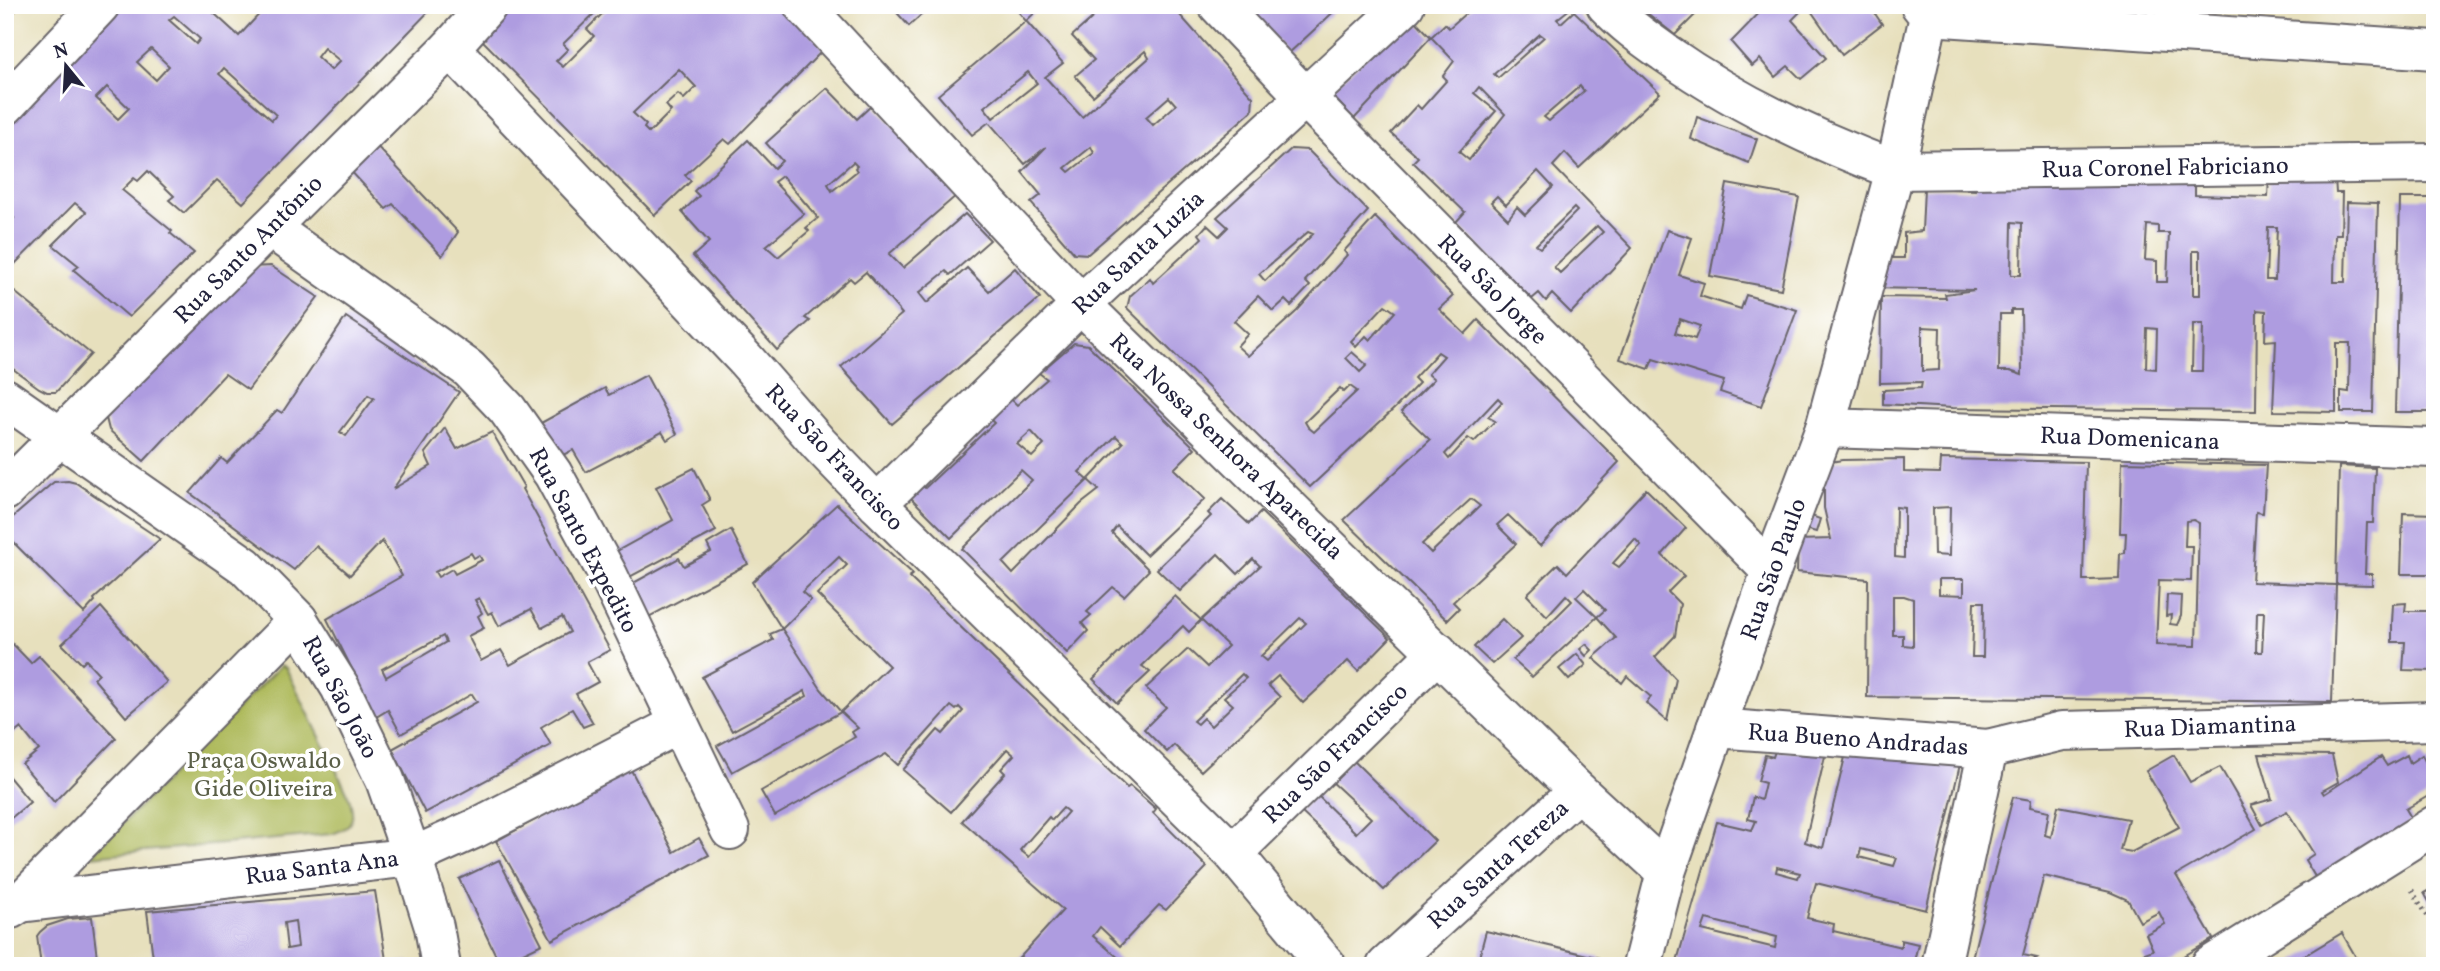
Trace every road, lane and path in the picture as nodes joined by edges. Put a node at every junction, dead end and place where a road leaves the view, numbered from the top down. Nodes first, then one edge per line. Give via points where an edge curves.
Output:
1 (100, 5) edge
2 (488, 5) edge
3 (803, 5) edge
4 (1218, 5) edge
5 (1405, 5) edge
6 (1606, 5) edge
7 (1925, 11) edge
8 (450, 48) junction
9 (2435, 50) edge
10 (1305, 97) junction
11 (5, 106) edge
12 (2435, 163) edge
13 (1895, 170) junction
14 (270, 228) junction
15 (1081, 304) junction
16 (5, 398) edge
17 (1825, 428) junction
18 (59, 438) junction
19 (2435, 448) edge
20 (5, 491) edge
21 (877, 504) junction
22 (1771, 571) junction
23 (298, 620) junction
24 (1438, 652) junction
25 (2435, 721) edge
26 (678, 724) junction
27 (1716, 728) junction
28 (1988, 749) junction
29 (1578, 791) junction
30 (2435, 825) edge
31 (730, 830) dead end
32 (1233, 853) junction
33 (412, 857) junction
34 (1666, 872) junction
35 (13, 908) edge
36 (441, 966) edge
37 (1327, 966) edge
38 (1386, 966) edge
39 (1642, 966) edge
40 (1941, 966) edge
41 (2210, 966) edge

1 - 11 street
2 - 8 street, Rua Santo Antônio
3 - 15 street, Rua Nossa Senhora Aparecida
4 - 10 street, Rua São Jorge
5 - 10 street, Rua Santa Luzia
6 - 13 street via 1690,71 1751,106 1828,145
7 - 9 street
7 - 13 street, Rua São Paulo
8 - 14 street, Rua Santo Antônio
8 - 21 street, Rua São Francisco
10 - 15 street, Rua Santa Luzia
10 - 22 street, Rua São Jorge
12 - 13 street, Rua Coronel Fabriciano
13 - 17 street, Rua São Paulo
14 - 18 street, Rua Santo Antônio
14 - 26 street, Rua Santo Expedito via 469,369 507,409 553,474 608,575
15 - 21 street, Rua Santa Luzia
15 - 24 street, Rua Nossa Senhora Aparecida
16 - 18 street, Rua São João
17 - 19 street, Rua Domenicana
17 - 22 street, Rua São Paulo
18 - 20 street, Rua Santo Antônio
18 - 23 street, Rua São João via 244,566
21 - 32 street, Rua São Francisco
22 - 27 street, Rua São Paulo
23 - 33 street, Rua São João via 340,687 384,780
23 - 35 street, Rua Santa Ana
24 - 29 street, Rua Nossa Senhora Aparecida
24 - 32 street, Rua São Francisco
25 - 28 street, Rua Diamantina via 2062,731
26 - 31 street, Rua Santo Expedito
26 - 33 street, Rua Santa Ana
27 - 28 street, Rua Bueno Andradas
27 - 34 street, Rua São Paulo
28 - 40 street, Rua Bueno Andradas
29 - 34 street, Rua Nossa Senhora Aparecida
29 - 38 street, Rua Santa Tereza
30 - 41 street
32 - 37 street, Rua São Francisco
33 - 35 street, Rua Santa Ana
33 - 36 street, Rua São João via 435,927
34 - 39 street, Rua São Paulo

